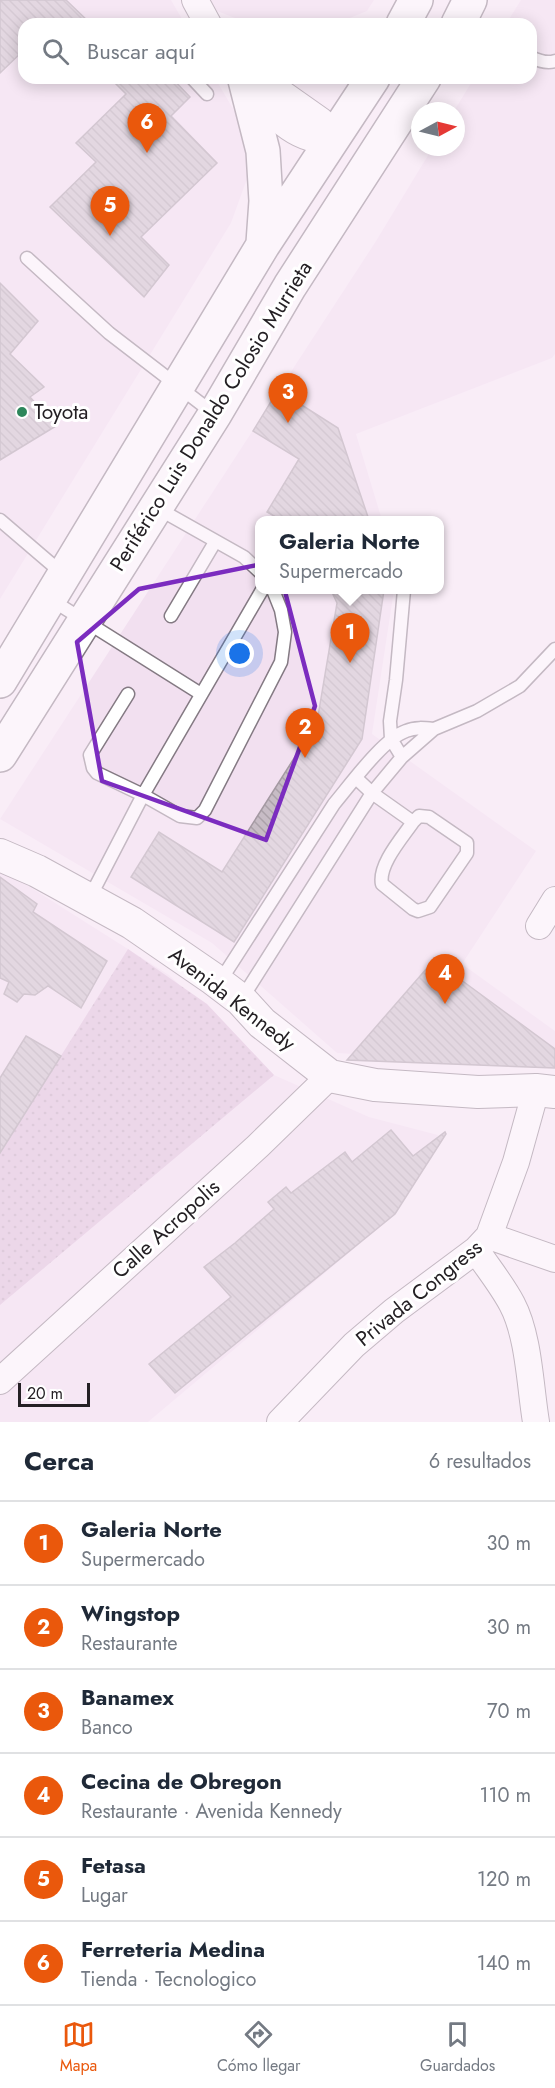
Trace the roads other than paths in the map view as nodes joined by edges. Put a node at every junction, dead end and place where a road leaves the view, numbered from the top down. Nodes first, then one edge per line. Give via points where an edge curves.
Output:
1 (537, 59) edge
2 (555, 61) edge
3 (198, 84) edge
4 (250, 84) edge
5 (258, 84) edge
6 (369, 84) edge
7 (394, 84) edge
8 (420, 84) edge
9 (207, 94) dead end
10 (330, 140) junction
11 (262, 245) junction
12 (27, 258) dead end
13 (290, 286) junction
14 (177, 386) junction
15 (215, 414) junction
16 (156, 508) junction
17 (0, 520) edge
18 (215, 542) junction
19 (255, 567) edge
20 (56, 586) junction
21 (260, 594) edge
22 (275, 594) edge
23 (404, 594) edge
24 (171, 616) dead end
25 (85, 620) junction
26 (555, 649) edge
27 (0, 681) edge
28 (128, 694) dead end
29 (201, 694) junction
30 (434, 729) junction
31 (391, 739) junction
32 (0, 755) edge
33 (402, 757) junction
34 (356, 778) junction
35 (372, 793) junction
36 (143, 795) junction
37 (413, 822) junction
38 (0, 855) edge
39 (88, 900) junction
40 (555, 900) edge
41 (539, 926) dead end
42 (230, 992) junction
43 (330, 1076) junction
44 (545, 1100) edge
45 (482, 1243) junction
46 (555, 1259) edge
47 (0, 1381) edge
48 (280, 1422) edge
49 (536, 1422) edge

1 - 2 lane
3 - 9 lane
4 - 11 main road via 263,151 266,201
5 - 10 street via 321,121
6 - 10 main road, Periférico Luis Donaldo Colosio Murrieta
7 - 10 main road via 358,120
8 - 13 main road, Periférico Luis Donaldo Colosio Murrieta
10 - 11 main road, Periférico Luis Donaldo Colosio Murrieta
10 - 13 main road via 322,185 288,252 285,271
11 - 14 main road, Periférico Luis Donaldo Colosio Murrieta
12 - 14 lane via 109,333
13 - 15 main road, Periférico Luis Donaldo Colosio Murrieta
14 - 15 lane
14 - 20 main road, Periférico Luis Donaldo Colosio Murrieta
15 - 16 main road, Periférico Luis Donaldo Colosio Murrieta
16 - 18 lane
16 - 25 main road, Periférico Luis Donaldo Colosio Murrieta
17 - 20 lane
18 - 19 lane
18 - 24 lane
20 - 25 lane
20 - 27 main road, Periférico Luis Donaldo Colosio Murrieta
21 - 29 lane
22 - 36 lane via 285,632 281,662 205,810 197,818 180,816
23 - 31 lane
25 - 29 lane
25 - 32 main road, Periférico Luis Donaldo Colosio Murrieta
26 - 30 lane via 520,686 477,711
28 - 36 lane via 90,761 97,773
29 - 36 lane
30 - 31 lane via 417,728
30 - 33 lane
31 - 33 lane
31 - 34 lane
33 - 35 lane
34 - 35 lane
34 - 42 lane via 334,804
35 - 37 lane
35 - 42 lane
36 - 39 lane
37 - 37 lane via 419,816 429,817 468,848 429,907 418,911 381,884 380,878
38 - 39 street, Avenida Kennedy via 38,871
39 - 42 street, Avenida Kennedy via 132,923
40 - 41 street
42 - 43 street, Avenida Kennedy via 262,1023
43 - 44 street, Avenida Kennedy via 375,1085
43 - 47 street, Calle Acropolis
44 - 45 street, Privada Congress
45 - 46 street
45 - 48 street, Privada Congress via 354,1345
45 - 49 street via 518,1320

